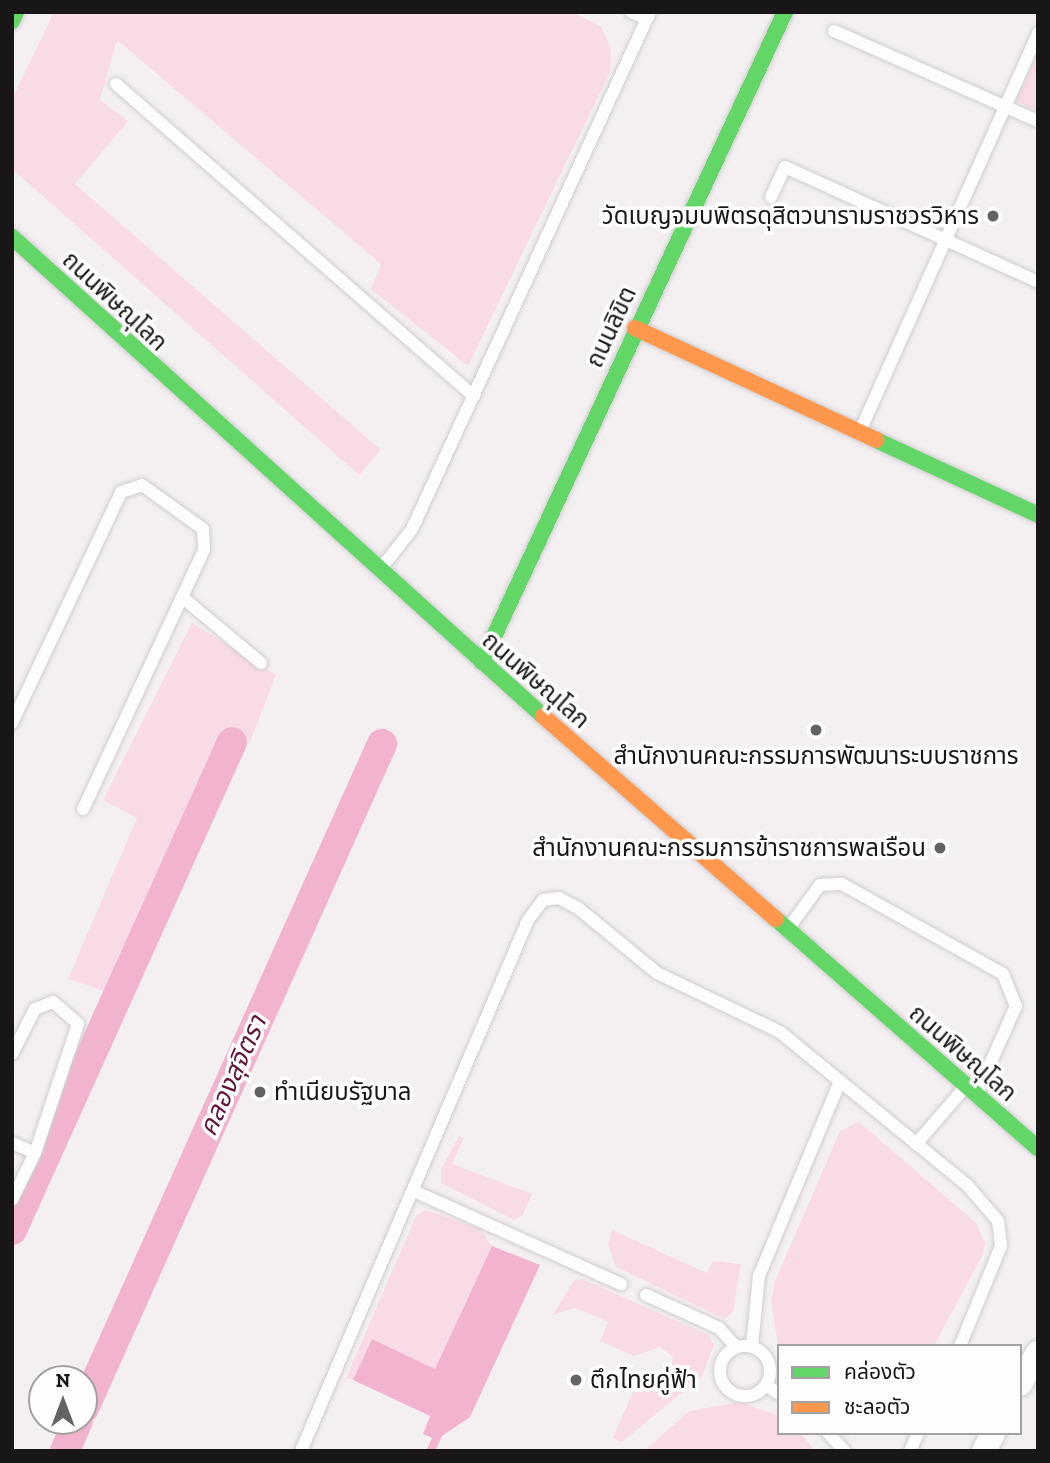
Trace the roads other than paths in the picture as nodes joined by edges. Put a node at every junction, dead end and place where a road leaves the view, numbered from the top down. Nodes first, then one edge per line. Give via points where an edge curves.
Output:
1 (16, 12) edge
2 (631, 12) edge
3 (785, 12) edge
4 (648, 16) edge
5 (12, 21) edge
6 (834, 30) dead end
7 (1038, 33) edge
8 (116, 85) dead end
9 (1006, 107) junction
10 (1038, 121) edge
11 (771, 197) dead end
12 (12, 237) edge
13 (946, 241) junction
14 (1038, 282) edge
15 (635, 328) junction
16 (474, 396) junction
17 (861, 430) junction
18 (1038, 515) edge
19 (378, 572) junction
20 (181, 597) junction
21 (482, 662) junction
22 (261, 663) dead end
23 (12, 723) edge
24 (83, 809) dead end
25 (788, 930) junction
26 (12, 1054) edge
27 (841, 1081) junction
28 (971, 1090) junction
29 (12, 1143) edge
30 (916, 1144) junction
31 (1038, 1148) edge
32 (35, 1153) junction
33 (416, 1192) junction
34 (12, 1200) edge
35 (621, 1284) dead end
36 (646, 1295) dead end
37 (961, 1344) edge
38 (752, 1346) junction
39 (736, 1347) junction
40 (1038, 1353) edge
41 (1022, 1381) edge
42 (766, 1385) junction
43 (777, 1393) edge
44 (830, 1435) edge
45 (917, 1435) edge
46 (992, 1435) edge
47 (301, 1451) edge
48 (845, 1451) edge
49 (910, 1451) edge
50 (984, 1451) edge

1 - 5 main road
2 - 4 lane
3 - 15 main road, ถนนลิขิต
4 - 16 lane
6 - 9 lane
7 - 9 lane
8 - 16 lane
9 - 10 lane
9 - 13 lane
11 - 13 lane via 785,167
12 - 19 main road, ถนนพิษณุโลก
13 - 14 lane
13 - 17 lane
15 - 17 main road
15 - 21 main road, ถนนลิขิต
16 - 19 lane via 412,529
17 - 18 main road
19 - 21 main road, ถนนพิษณุโลก
20 - 22 lane
20 - 23 lane via 206,535 142,485 127,486
20 - 24 lane
21 - 25 main road, ถนนพิษณุโลก
25 - 28 main road, ถนนพิษณุโลก
25 - 28 lane via 820,885 842,884 1003,974 1016,1006
26 - 32 lane via 35,1009 53,1002 78,1024
27 - 30 lane
27 - 33 lane via 780,1032 657,972 578,908 559,898 543,900 528,920
27 - 38 lane via 759,1276
28 - 30 lane
28 - 31 main road, ถนนพิษณุโลก
29 - 32 lane
30 - 37 lane via 998,1221 997,1267
32 - 34 lane
33 - 35 lane
33 - 47 lane
36 - 39 lane via 719,1328
38 - 39 lane
38 - 42 lane via 769,1362
39 - 42 lane via 720,1365 722,1382 744,1396
40 - 41 street
42 - 43 lane
44 - 48 lane
45 - 49 lane
46 - 50 street

